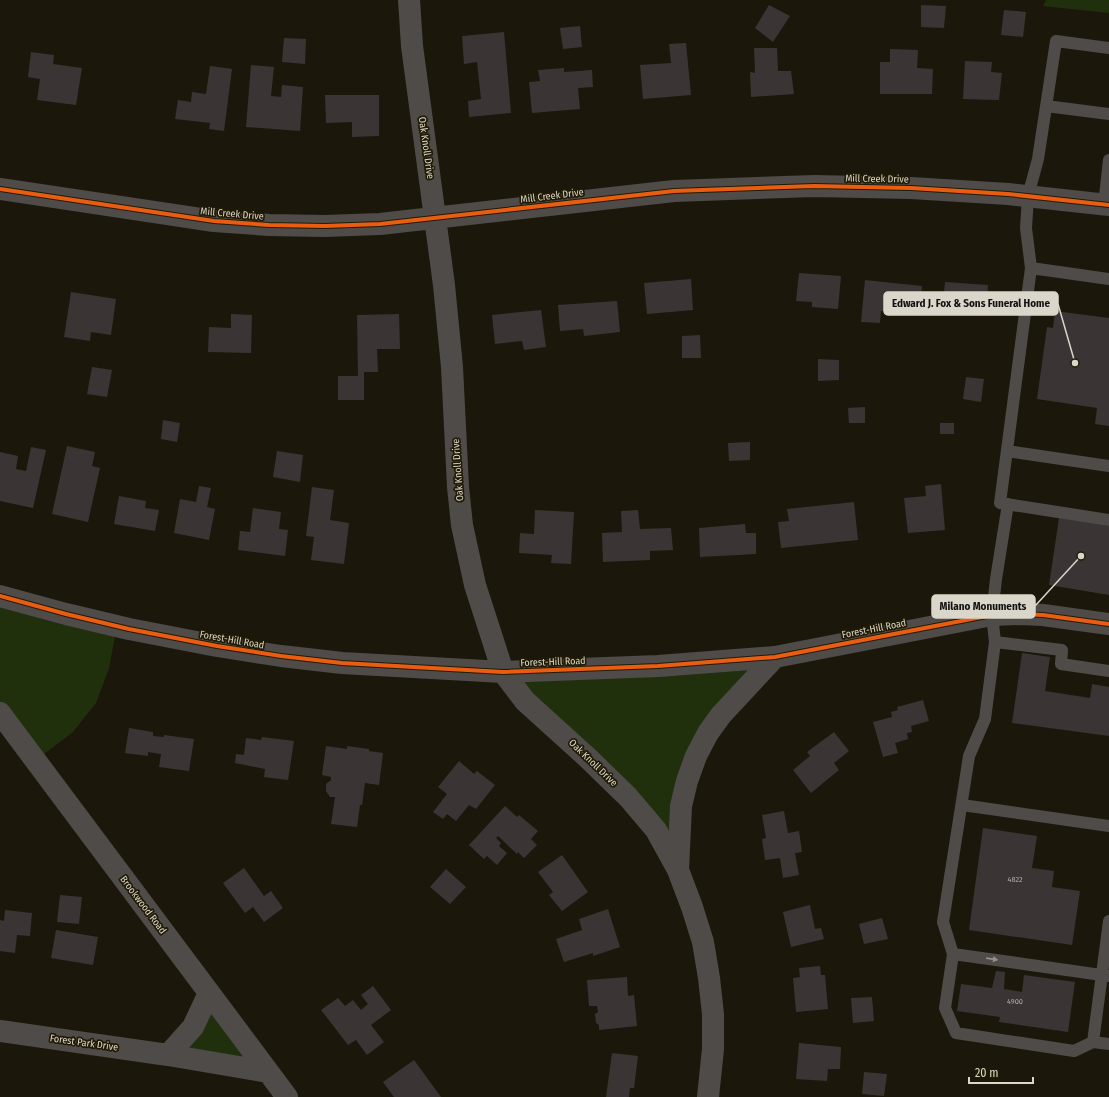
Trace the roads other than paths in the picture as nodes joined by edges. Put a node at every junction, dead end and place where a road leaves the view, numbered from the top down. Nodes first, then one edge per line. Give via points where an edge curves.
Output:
1 (410, 0) edge
2 (1109, 48) edge
3 (1046, 106) junction
4 (1109, 114) edge
5 (1109, 160) edge
6 (1108, 179) edge
7 (0, 189) edge
8 (1028, 196) junction
9 (1106, 205) edge
10 (435, 219) junction
11 (1031, 268) junction
12 (1109, 279) edge
13 (1007, 451) junction
14 (1109, 466) edge
15 (1008, 504) junction
16 (1109, 520) edge
17 (0, 596) edge
18 (992, 615) junction
19 (1109, 624) edge
20 (995, 642) junction
21 (775, 656) junction
22 (1109, 671) edge
23 (503, 672) junction
24 (0, 712) edge
25 (962, 804) junction
26 (1109, 826) edge
27 (678, 870) junction
28 (1109, 921) edge
29 (953, 954) junction
30 (1106, 975) edge
31 (209, 993) junction
32 (0, 1031) edge
33 (1093, 1042) junction
34 (1109, 1044) edge
35 (168, 1055) junction
36 (268, 1072) junction
37 (287, 1097) edge
38 (708, 1097) edge

1 - 10 street, Oak Knoll Drive via 412,46
2 - 3 lane via 1056,41
3 - 4 lane
3 - 8 lane via 1038,159
5 - 6 lane
6 - 9 lane
7 - 10 street, Mill Creek Drive via 214,222 324,226
8 - 9 street, Mill Creek Drive
8 - 10 street, Mill Creek Drive via 903,187 814,186 674,191
8 - 11 lane via 1026,228
10 - 23 street, Oak Knoll Drive via 452,367 462,525 475,585
11 - 12 lane
11 - 13 lane
13 - 14 lane
13 - 15 lane via 1000,503
15 - 16 lane
15 - 18 lane
17 - 23 street, Forest-Hill Road via 129,629 263,653 338,662
18 - 19 street, Forest-Hill Road via 1043,615
18 - 20 lane
18 - 21 street, Forest-Hill Road
20 - 22 lane via 1062,650 1060,664
20 - 25 lane via 986,719 970,756
21 - 23 street, Forest-Hill Road via 658,666
21 - 27 street, Oak Knoll Drive via 721,715 696,756 681,806
23 - 27 street, Oak Knoll Drive via 525,701 628,797 656,830
24 - 31 street, Brookwood Road
25 - 26 lane
25 - 29 lane via 943,922
27 - 38 street, Oak Knoll Drive via 701,936 709,978 713,1049
28 - 30 lane
29 -> 30 lane
29 - 33 lane via 945,1008 956,1033 1074,1051
30 - 33 lane
31 - 35 street via 192,1027
31 - 36 street, Brookwood Road
32 - 35 street, Forest Park Drive
33 - 34 lane
35 - 36 street, Forest Park Drive
36 - 37 street, Brookwood Road

